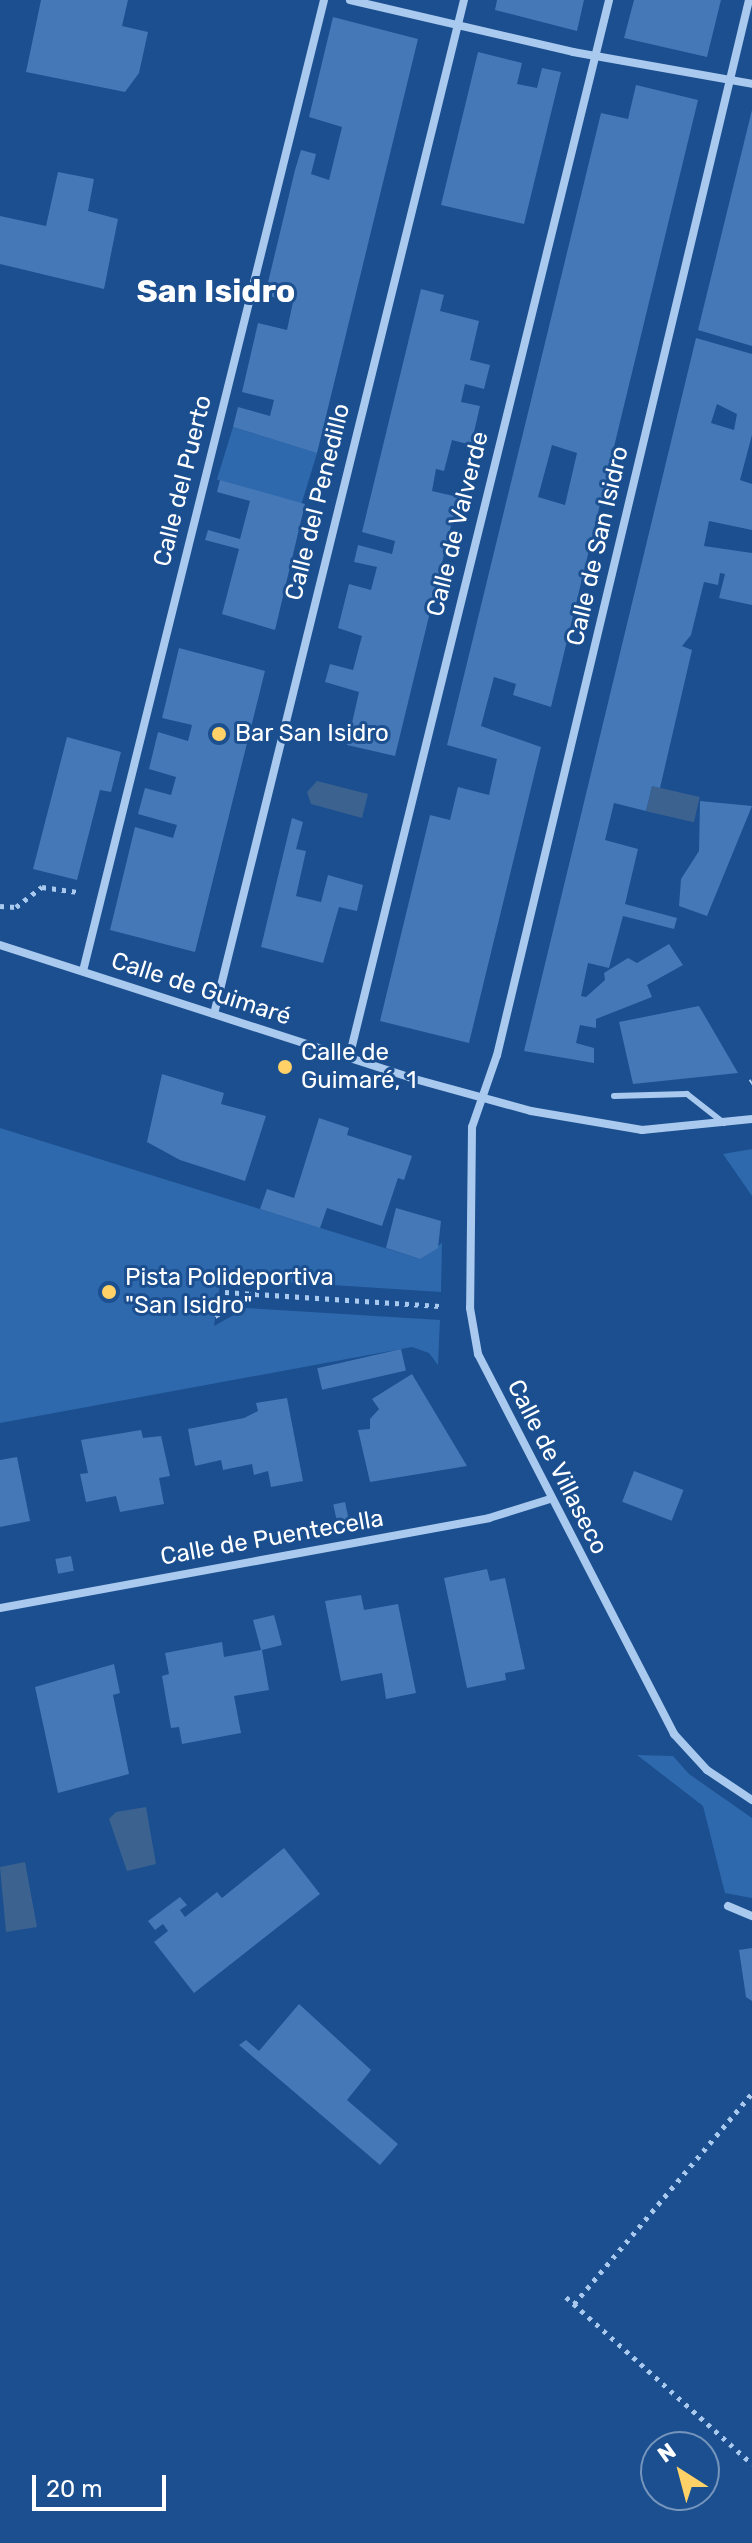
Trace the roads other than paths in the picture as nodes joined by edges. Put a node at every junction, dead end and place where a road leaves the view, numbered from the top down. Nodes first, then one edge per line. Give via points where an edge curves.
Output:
1 (324, 0) edge
2 (350, 0) edge
3 (464, 0) edge
4 (609, 0) edge
5 (749, 0) edge
6 (457, 25) junction
7 (596, 55) junction
8 (730, 81) junction
9 (752, 84) edge
10 (0, 945) edge
11 (83, 971) junction
12 (214, 1014) junction
13 (349, 1058) junction
14 (614, 1096) dead end
15 (482, 1099) junction
16 (752, 1119) edge
17 (724, 1123) junction
18 (550, 1499) junction
19 (0, 1608) edge
20 (752, 1800) edge
21 (728, 1906) dead end
22 (752, 1916) edge

1 - 11 street, Calle del Puerto
2 - 6 street
3 - 6 street, Calle del Penedillo
4 - 7 street, Calle de Valverde
5 - 8 street, Calle de San Isidro
6 - 7 street
6 - 12 street, Calle del Penedillo
7 - 8 street
7 - 13 street, Calle de Valverde
8 - 9 street
8 - 15 street, Calle de San Isidro
10 - 11 street, Calle de Guimaré
11 - 12 street, Calle de Guimaré
12 - 13 street, Calle de Guimaré
13 - 15 street, Calle de Guimaré
14 - 17 lane via 687,1094
15 - 17 street, Calle de Guimaré via 642,1130
15 - 18 street, Calle de Villaseco via 471,1146 473,1339
16 - 17 street, Calle de Guimaré
18 - 19 street, Calle de Puentecella via 489,1518
18 - 20 street, Calle de Villaseco via 681,1744 707,1770
21 - 22 street

